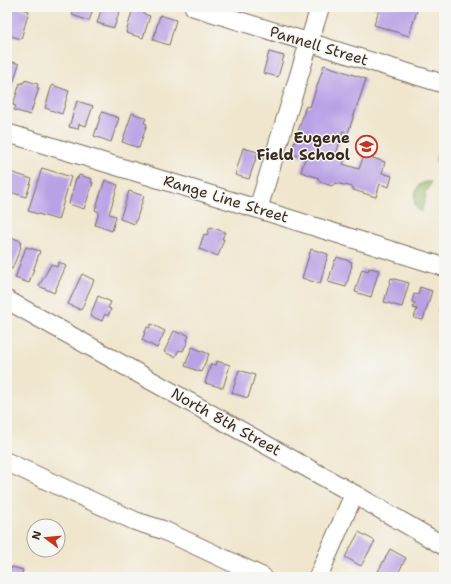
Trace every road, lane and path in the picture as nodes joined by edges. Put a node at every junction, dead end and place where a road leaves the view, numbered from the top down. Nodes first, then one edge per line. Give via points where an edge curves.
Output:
1 (194, 7) edge
2 (320, 7) edge
3 (309, 42) junction
4 (444, 84) edge
5 (7, 133) edge
6 (258, 209) junction
7 (444, 267) edge
8 (7, 300) edge
9 (7, 462) edge
10 (354, 494) junction
11 (444, 546) edge
12 (262, 577) edge
13 (318, 577) edge

1 - 3 street, Pannell Street
2 - 3 street
3 - 4 street, Pannell Street
3 - 6 street
5 - 6 street, Range Line Street
6 - 7 street, Range Line Street
8 - 10 street, North 8th Street
9 - 12 street via 135,521 172,534
10 - 11 street, North 8th Street
10 - 13 street

